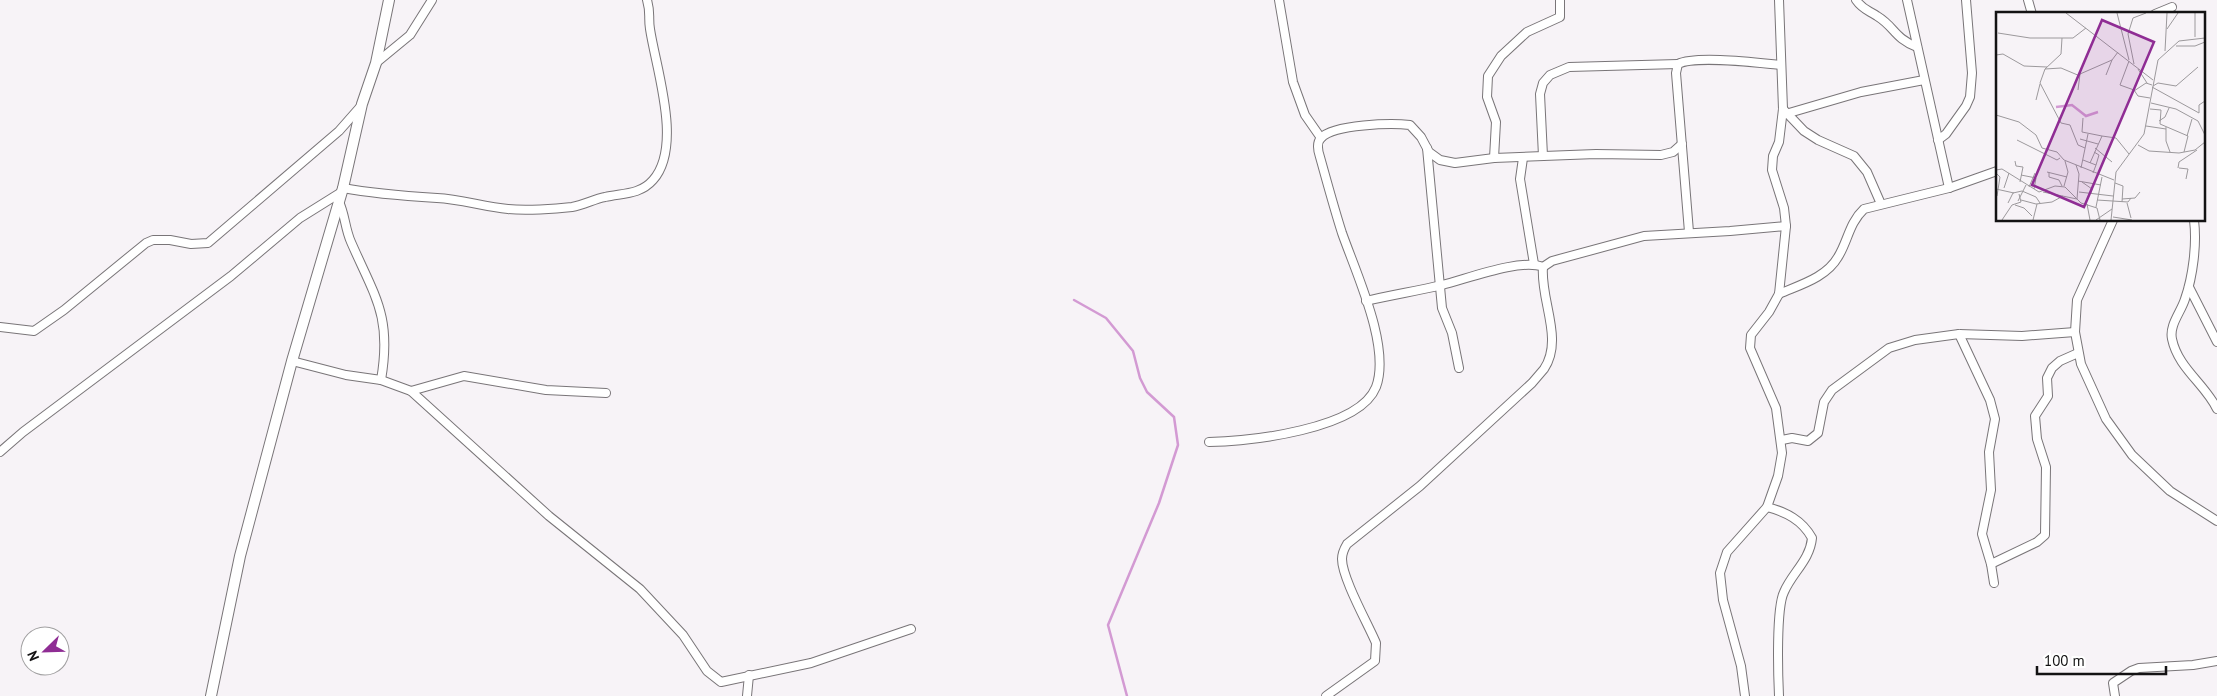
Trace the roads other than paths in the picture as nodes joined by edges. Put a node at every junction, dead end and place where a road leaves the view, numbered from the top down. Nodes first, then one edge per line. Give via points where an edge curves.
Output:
1 (389, 0) edge
2 (432, 0) edge
3 (647, 0) edge
4 (1279, 0) edge
5 (1560, 0) edge
6 (1779, 0) edge
7 (1856, 0) edge
8 (1907, 0) edge
9 (1966, 0) edge
10 (2172, 7) edge
11 (2160, 12) edge
12 (1917, 47) junction
13 (376, 63) junction
14 (1678, 64) junction
15 (1781, 65) junction
16 (1924, 80) junction
17 (362, 104) junction
18 (1786, 111) junction
19 (1320, 138) junction
20 (1938, 140) junction
21 (1682, 144) junction
22 (1427, 148) junction
23 (1543, 156) junction
24 (1494, 158) junction
25 (1523, 158) junction
26 (1996, 171) edge
27 (1949, 188) junction
28 (341, 194) junction
29 (1881, 204) junction
30 (2112, 221) edge
31 (2194, 221) edge
32 (1786, 226) junction
33 (1689, 232) junction
34 (1534, 264) junction
35 (1543, 267) junction
36 (1441, 285) junction
37 (2189, 287) junction
38 (1779, 294) junction
39 (1366, 301) junction
40 (0, 327) edge
41 (2075, 332) junction
42 (1959, 334) junction
43 (2217, 342) edge
44 (2078, 353) junction
45 (292, 361) junction
46 (1459, 368) dead end
47 (381, 380) junction
48 (411, 391) junction
49 (606, 393) dead end
50 (2217, 409) edge
51 (1782, 440) junction
52 (1209, 442) dead end
53 (0, 452) edge
54 (1767, 507) junction
55 (2217, 521) edge
56 (1991, 564) junction
57 (1994, 583) dead end
58 (911, 629) dead end
59 (2217, 661) edge
60 (749, 675) junction
61 (211, 696) edge
62 (747, 696) edge
63 (1326, 696) edge
64 (1744, 696) edge
65 (1779, 696) edge
66 (2115, 696) edge

1 - 13 street
2 - 13 street via 410,35
3 - 28 street via 665,97 666,154 654,179 645,188 573,207 526,209 437,198
4 - 19 street via 1293,82 1305,115
5 - 24 street via 1560,17 1527,32 1501,56 1488,76 1488,97 1496,122
6 - 15 street
7 - 12 street via 1862,9 1879,17 1900,39
8 - 12 street
9 - 20 street via 1972,73 1970,97 1946,134
10 - 11 street
12 - 16 street
13 - 17 street
14 - 15 street via 1738,61
14 - 21 street
14 - 23 street via 1569,67 1550,75 1540,94
15 - 18 street
16 - 18 street
16 - 20 street
17 - 28 street
17 - 40 street via 340,131 208,243 153,240 136,249 34,331
18 - 29 street via 1804,131 1854,156 1867,172
18 - 32 street via 1772,170
19 - 22 street via 1331,132 1364,126 1400,124 1410,125
19 - 39 street via 1320,157
20 - 27 street
21 - 23 street via 1661,155
21 - 33 street
22 - 24 street via 1440,160 1455,163
22 - 36 street
23 - 25 street
24 - 25 street
25 - 34 street via 1520,179
26 - 27 street
27 - 29 street
28 - 45 street
28 - 47 street via 350,240 381,309 385,356
28 - 53 street via 300,218 231,276
29 - 38 street via 1864,209 1856,217 1837,259 1826,270
30 - 41 street via 2077,300
31 - 37 street
32 - 33 street via 1730,232
32 - 38 street
33 - 35 street via 1634,238 1552,261
34 - 35 street
34 - 36 street via 1491,271
35 - 63 street via 1551,328 1550,361 1532,383 1449,460 1347,544 1343,551 1345,574 1378,651 1376,661
36 - 39 street
36 - 46 street via 1442,308 1452,333
37 - 43 street
37 - 50 street via 2172,330 2172,339 2183,363
38 - 51 street via 1751,335 1750,348 1772,396
39 - 52 street via 1381,365 1376,388 1361,405 1339,417 1269,438
41 - 42 street via 2022,336
41 - 44 street
42 - 51 street via 1915,340 1889,348 1832,390 1824,402 1815,436 1808,440
42 - 56 street via 1990,400 1995,419 1989,452 1991,490 1982,534
44 - 55 street via 2102,412 2123,444 2170,490
44 - 56 street via 2060,360 2052,368 2047,378 2048,396 2035,416 2037,439 2046,467 2045,535
45 - 47 street
45 - 61 street via 240,556
47 - 48 street
48 - 49 street via 464,376 546,390
48 - 60 street via 549,516 640,589 683,635 696,658 714,678 720,682
51 - 54 street via 1778,476
54 - 64 street via 1728,552 1720,573 1723,600 1741,666
54 - 65 street via 1800,522 1812,538 1806,559 1783,594
56 - 57 street
58 - 60 street via 811,663
59 - 66 street via 2134,669 2113,683
60 - 62 street

